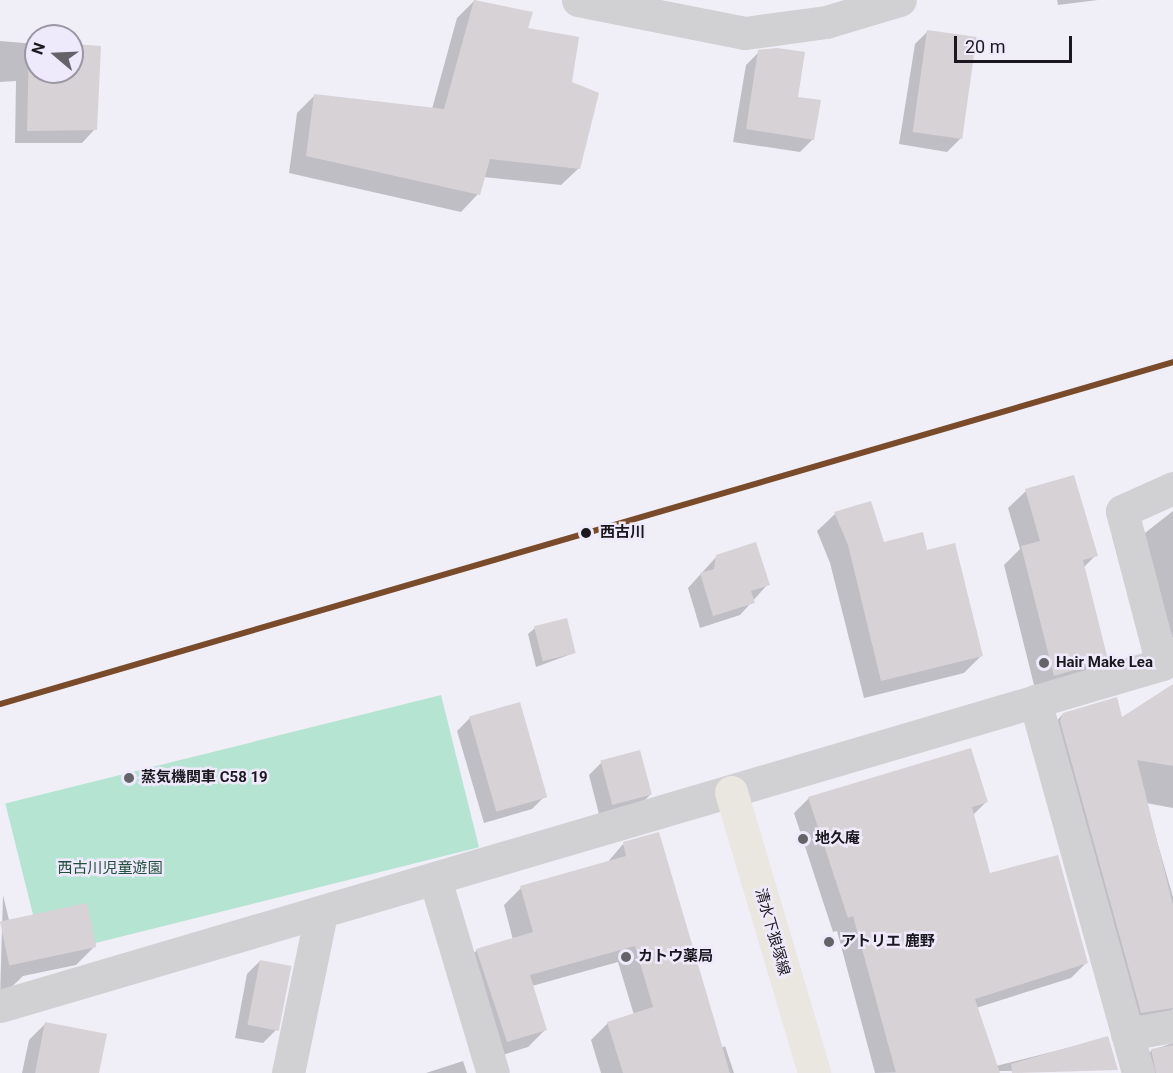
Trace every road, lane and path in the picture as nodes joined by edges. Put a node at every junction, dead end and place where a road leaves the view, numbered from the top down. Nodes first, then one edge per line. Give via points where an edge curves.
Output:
1 (578, 0) edge
2 (900, 0) edge
3 (1173, 488) edge
4 (1035, 702) junction
5 (731, 792) junction
6 (435, 879) junction
7 (321, 913) junction
8 (0, 1006) edge
9 (1173, 1026) edge
10 (1127, 1035) junction
11 (288, 1073) edge
12 (493, 1073) edge
13 (814, 1073) edge
14 (1138, 1073) edge

1 - 2 street via 745,33 826,22
3 - 4 street via 1122,511 1162,664
4 - 5 street
4 - 10 street
5 - 6 street
5 - 13 main road, 清水下狼塚線
6 - 7 street
6 - 12 street
7 - 8 street
7 - 11 street
9 - 10 street
10 - 14 street

